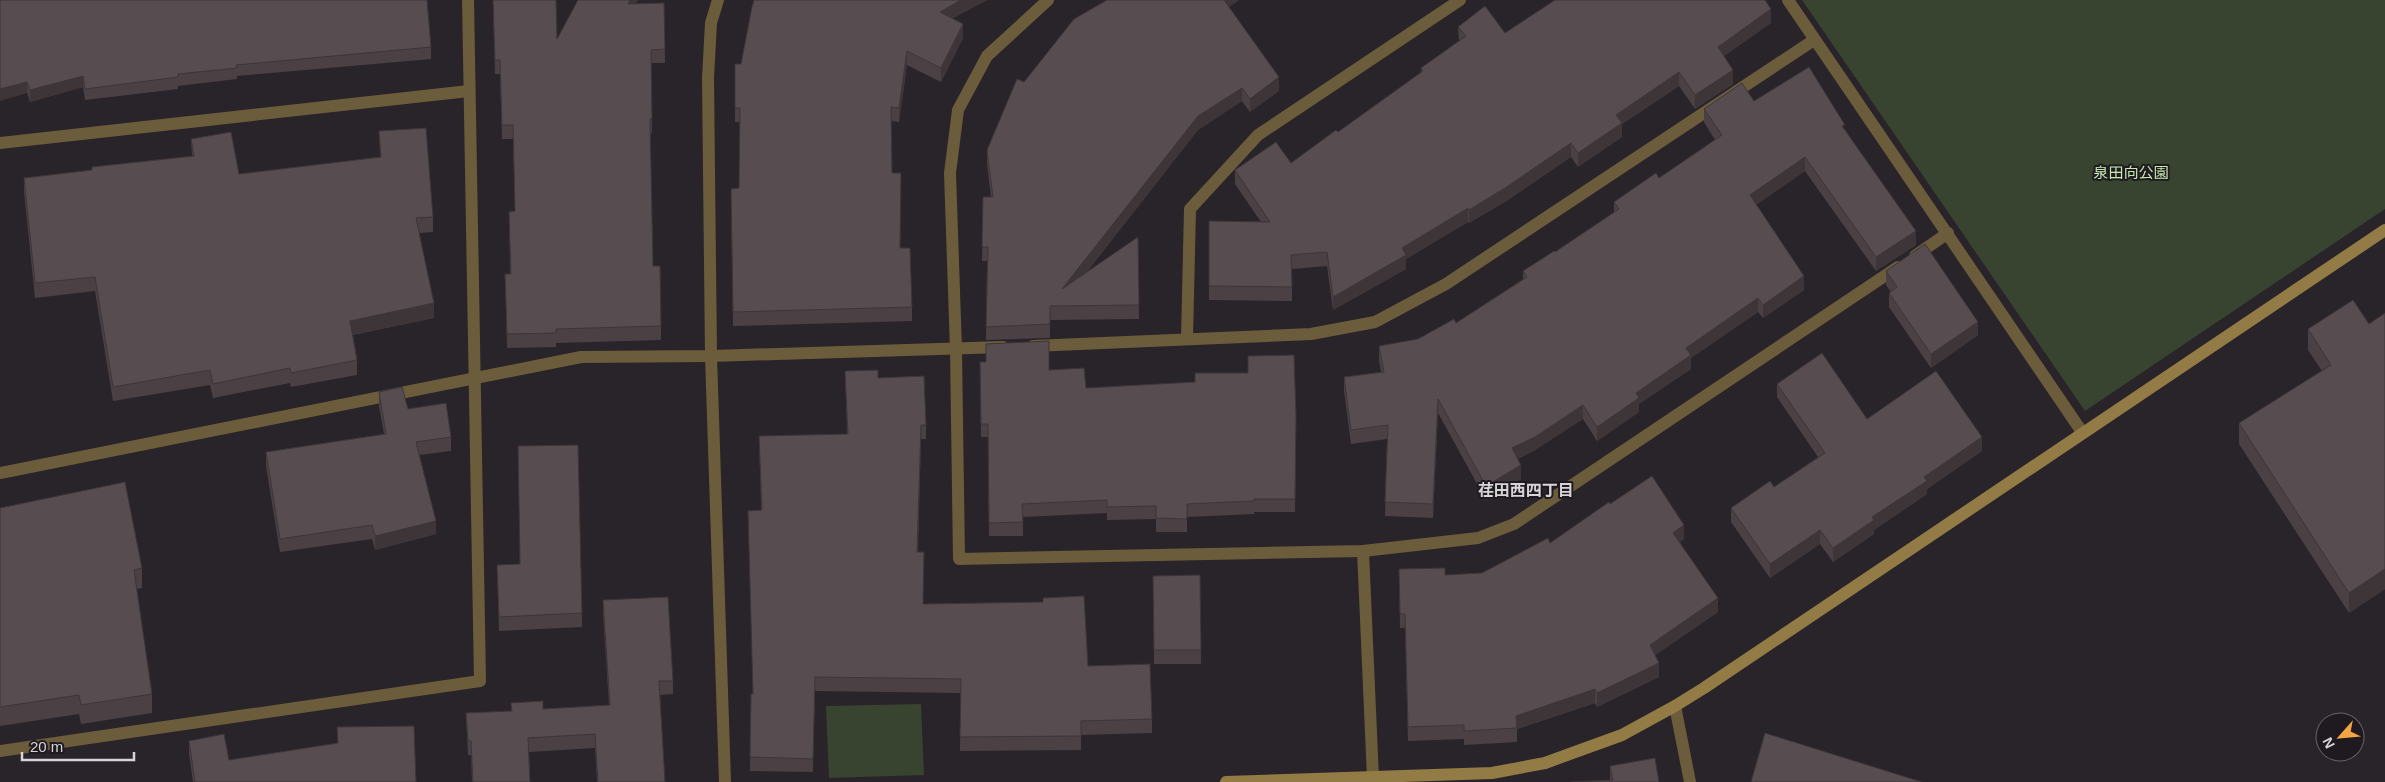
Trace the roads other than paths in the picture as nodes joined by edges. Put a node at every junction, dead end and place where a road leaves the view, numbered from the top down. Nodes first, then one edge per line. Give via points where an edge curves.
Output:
1 (468, 0) edge
2 (718, 0) edge
3 (1048, 0) edge
4 (1460, 0) edge
5 (1788, 0) edge
6 (1814, 40) junction
7 (469, 91) junction
8 (0, 143) edge
9 (2385, 230) edge
10 (1948, 233) junction
11 (1188, 338) junction
12 (956, 350) junction
13 (711, 356) junction
14 (474, 378) junction
15 (2082, 432) junction
16 (0, 473) edge
17 (1363, 551) junction
18 (1675, 706) junction
19 (0, 751) edge
20 (1373, 778) junction
21 (725, 782) edge
22 (1226, 782) edge
23 (1690, 782) edge

1 - 7 street
2 - 13 street via 711,23 708,78
3 - 12 street via 987,56 958,110 950,173
4 - 11 street via 1258,135 1190,209
5 - 6 street
6 - 10 street
6 - 11 street via 1446,284 1375,322 1311,334
7 - 8 street
7 - 14 street
9 - 15 street
10 - 15 street
10 - 17 street via 1514,524 1478,538
11 - 12 street
12 - 13 street
12 - 17 street via 959,559
13 - 14 street via 581,357
13 - 21 street
14 - 16 street
14 - 19 street via 480,681
15 - 18 street
17 - 20 street
18 - 20 street via 1622,736 1545,763 1492,773
18 - 23 street
20 - 22 street

